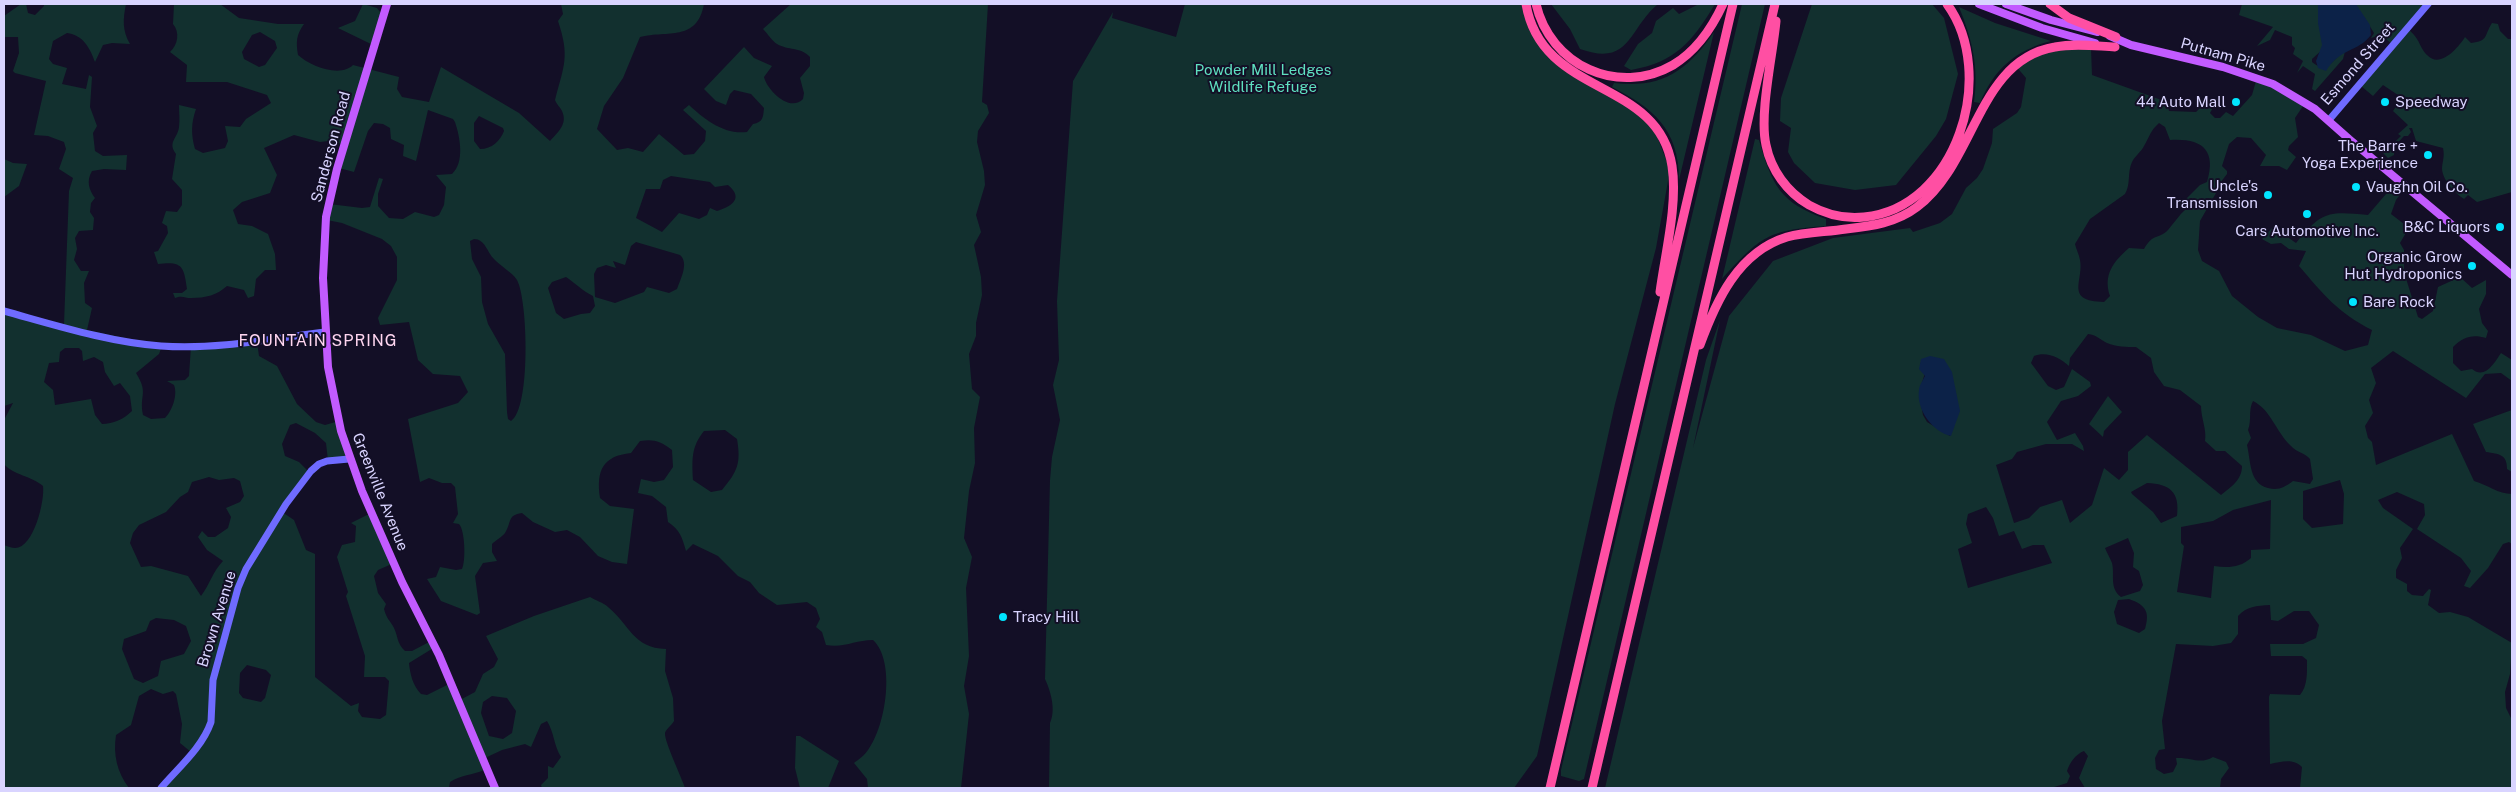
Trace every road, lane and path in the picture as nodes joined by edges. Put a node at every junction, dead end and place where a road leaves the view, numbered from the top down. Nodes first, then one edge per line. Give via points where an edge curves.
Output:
1 (387, 4) edge
2 (1526, 4) edge
3 (1536, 4) edge
4 (1723, 4) edge
5 (1733, 4) edge
6 (1777, 4) edge
7 (1947, 4) edge
8 (1979, 4) edge
9 (2006, 4) edge
10 (2050, 4) edge
11 (2428, 4) edge
12 (2116, 37) junction
13 (2131, 45) junction
14 (2115, 47) junction
15 (2329, 120) junction
16 (2512, 275) edge
17 (4, 311) edge
18 (325, 332) junction
19 (1653, 341) junction
20 (1685, 388) junction
21 (349, 459) junction
22 (161, 788) edge
23 (495, 788) edge
24 (1550, 788) edge
25 (1592, 788) edge

1 - 18 main road, Sanderson Road via 331,189 324,236
2 - 19 highway via 1536,33 1552,57 1571,72 1639,110 1658,130 1669,153 1673,173 1672,197
3 - 4 highway via 1548,35 1566,55 1594,72 1627,78 1658,72 1682,59 1701,40
5 - 19 highway
6 - 7 highway via 1764,124 1770,160 1783,182 1806,203 1828,213 1859,217 1882,213 1911,199 1935,176 1957,141 1966,109 1968,73 1963,37
6 - 20 highway
8 - 14 main road, Putnam Pike via 2042,28
9 - 12 main road, Putnam Pike via 2056,22
10 - 12 highway via 2069,18
11 - 15 main road, Esmond Street
12 - 13 main road, Putnam Pike
13 - 14 main road, Putnam Pike
13 - 15 main road, Putnam Pike via 2252,75 2292,94
14 - 20 highway via 2054,47 2031,54 2012,66 1993,89 1948,175 1931,195 1909,212 1877,226 1787,237 1754,255 1734,276 1719,299
15 - 16 main road, Putnam Pike
17 - 18 main road via 129,342 162,346 244,343
18 - 21 main road, Greenville Avenue via 334,398
19 - 24 highway
20 - 25 highway
21 - 22 main road, Brown Avenue via 319,464 286,504 256,550 238,588 213,680 209,728
21 - 23 main road, Greenville Avenue via 395,567 440,656

